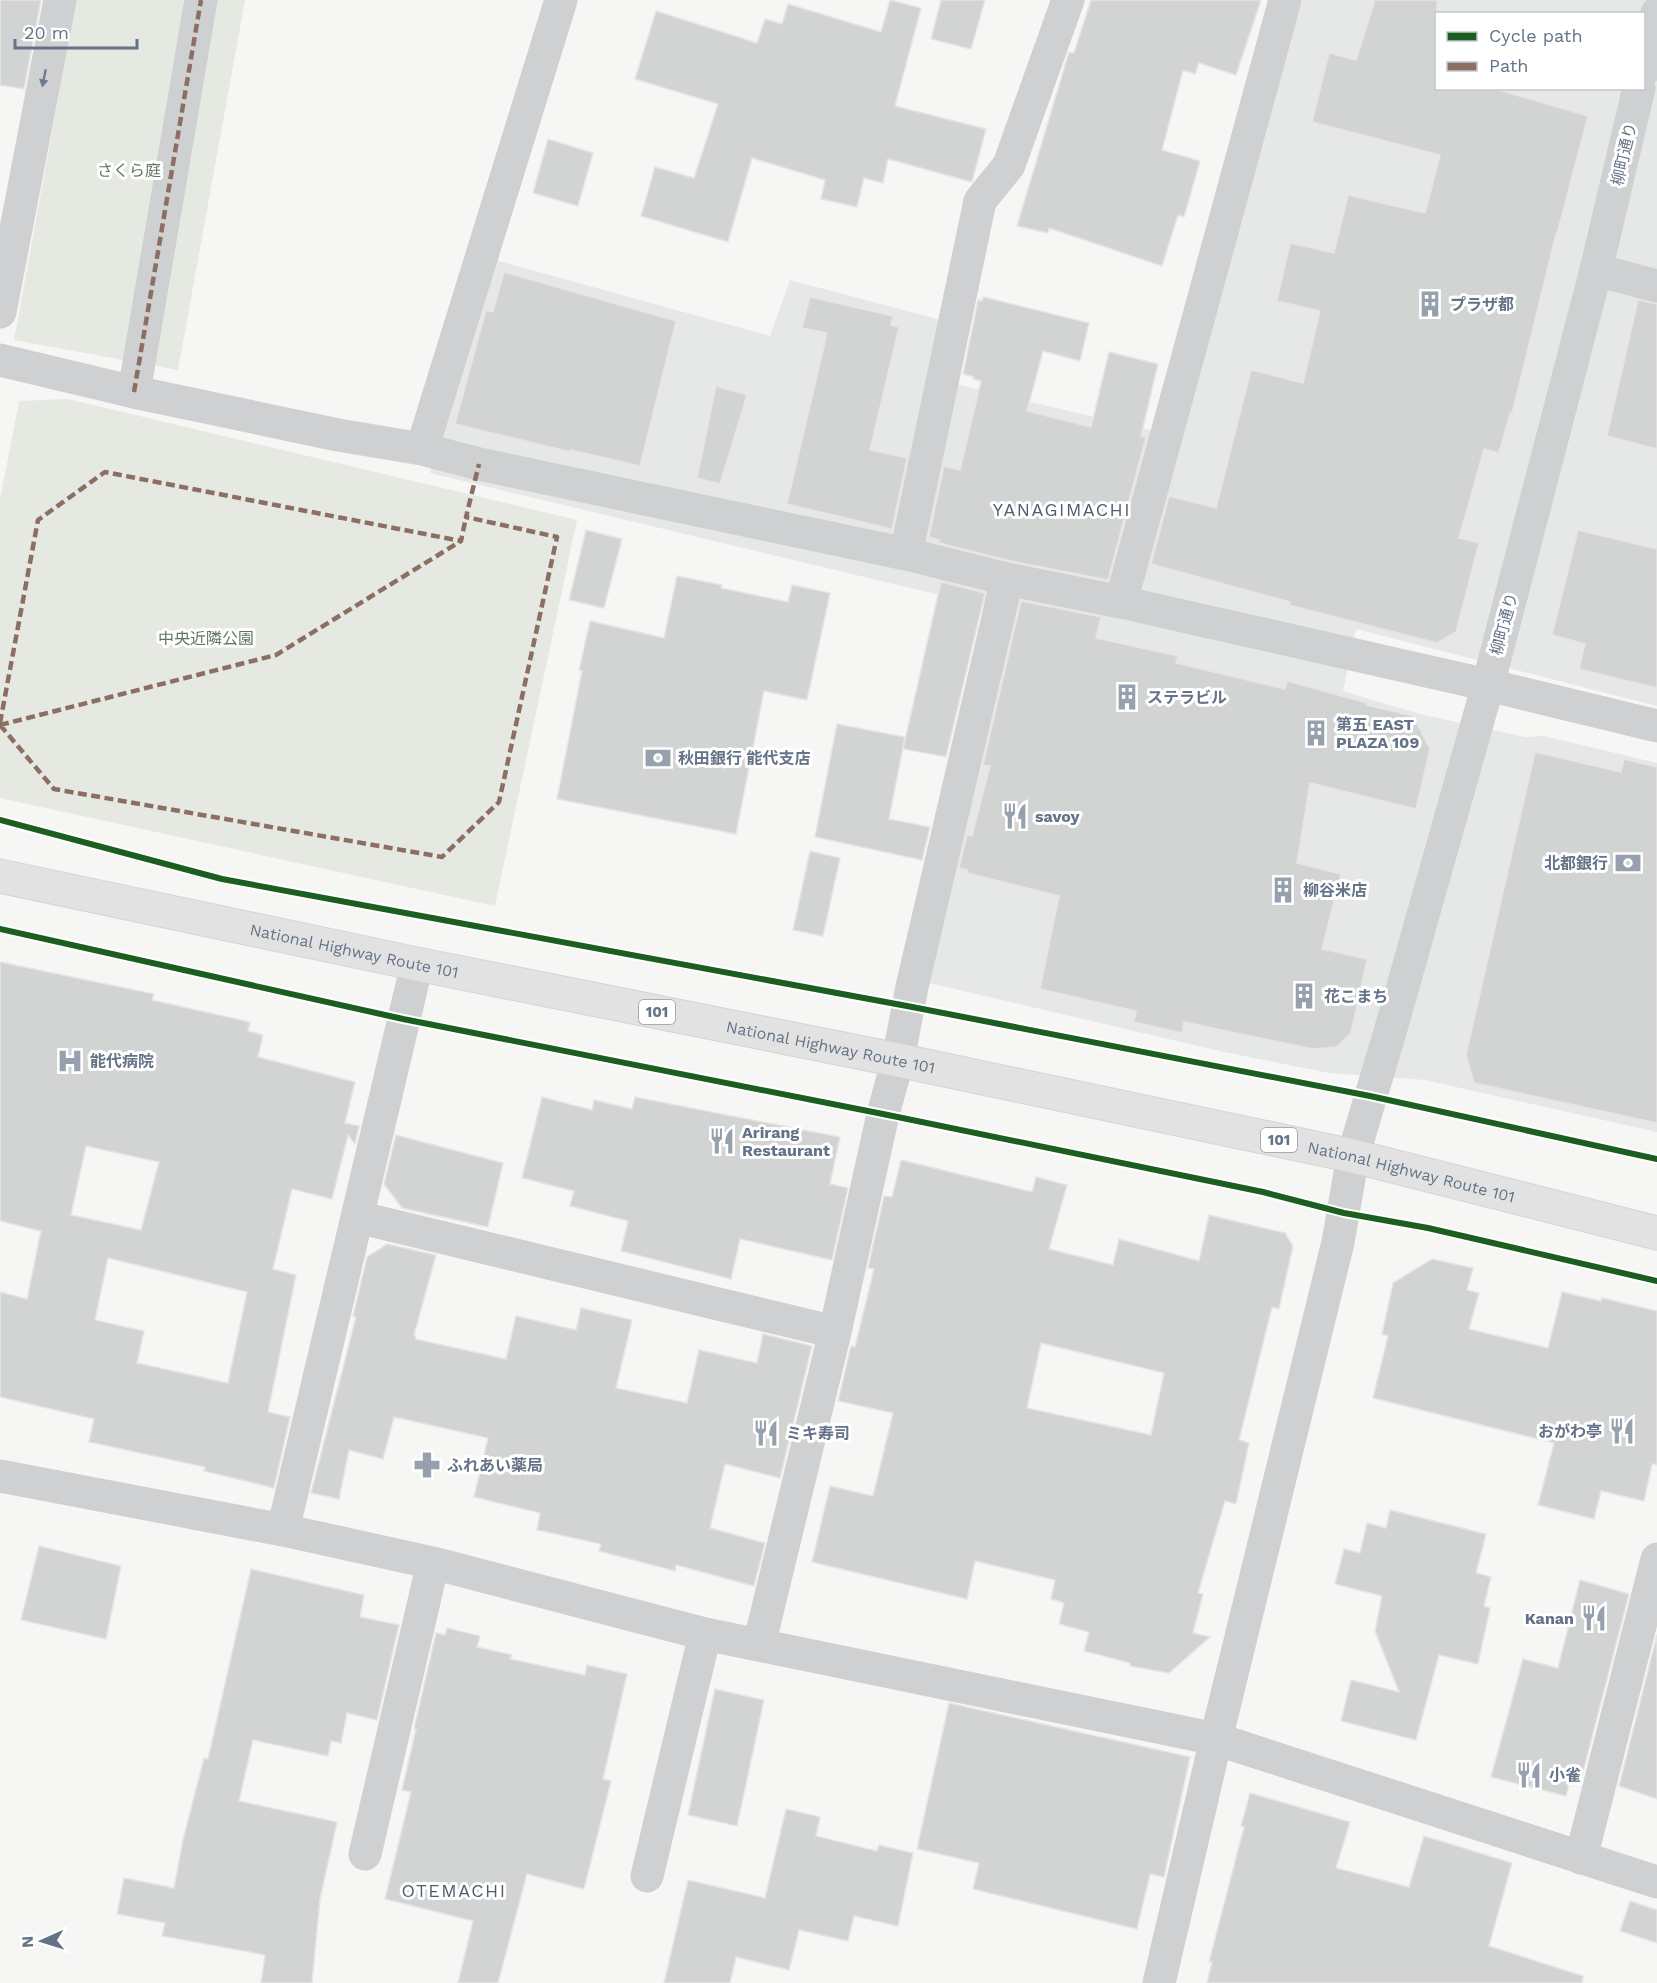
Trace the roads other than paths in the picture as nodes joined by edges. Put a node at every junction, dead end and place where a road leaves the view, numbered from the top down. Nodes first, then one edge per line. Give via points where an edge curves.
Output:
1 (60, 0) edge
2 (201, 0) edge
3 (561, 0) edge
4 (1068, 0) edge
5 (1285, 0) edge
6 (1657, 13) edge
7 (1645, 66) edge
8 (1639, 90) edge
9 (1596, 270) junction
10 (1657, 286) edge
11 (0, 312) edge
12 (0, 360) edge
13 (134, 392) junction
14 (422, 449) junction
15 (906, 554) junction
16 (1007, 579) junction
17 (1121, 602) junction
18 (1488, 685) junction
19 (1657, 726) edge
20 (0, 876) edge
21 (417, 963) junction
22 (898, 1060) junction
23 (1353, 1156) junction
24 (357, 1216) junction
25 (1657, 1233) edge
26 (836, 1332) junction
27 (0, 1476) edge
28 (283, 1530) junction
29 (1657, 1562) edge
30 (433, 1563) junction
31 (705, 1634) junction
32 (759, 1645) junction
33 (1216, 1739) junction
34 (365, 1854) dead end
35 (1581, 1858) junction
36 (647, 1876) dead end
37 (1657, 1882) edge
38 (1160, 1983) edge

1 -> 11 street
2 - 13 street
3 - 14 street
4 - 15 street via 1009,165 980,201
5 - 17 street
6 - 7 street
8 - 9 street, 柳町通り
9 - 10 street
9 - 18 street, 柳町通り
12 - 13 street
13 - 14 street
14 - 15 street
15 - 16 street
16 - 17 street
16 - 22 street
17 - 18 street
18 - 19 street
18 - 23 street, 柳町通り
20 - 21 highway, National Highway Route 101 / 101
21 - 22 highway, National Highway Route 101 / 101
21 - 24 street
22 - 23 highway, National Highway Route 101 / 101
22 - 26 street
23 - 25 highway, National Highway Route 101 / 101
23 - 33 street, 柳町通り via 1338,1242
24 - 26 street
24 - 28 street
26 - 32 street
27 - 28 street
28 - 30 street
29 - 35 street
30 - 31 street
30 - 34 street
31 - 32 street
31 - 36 street
32 - 33 street
33 - 35 street
33 - 38 street, 柳町通り
35 - 37 street

